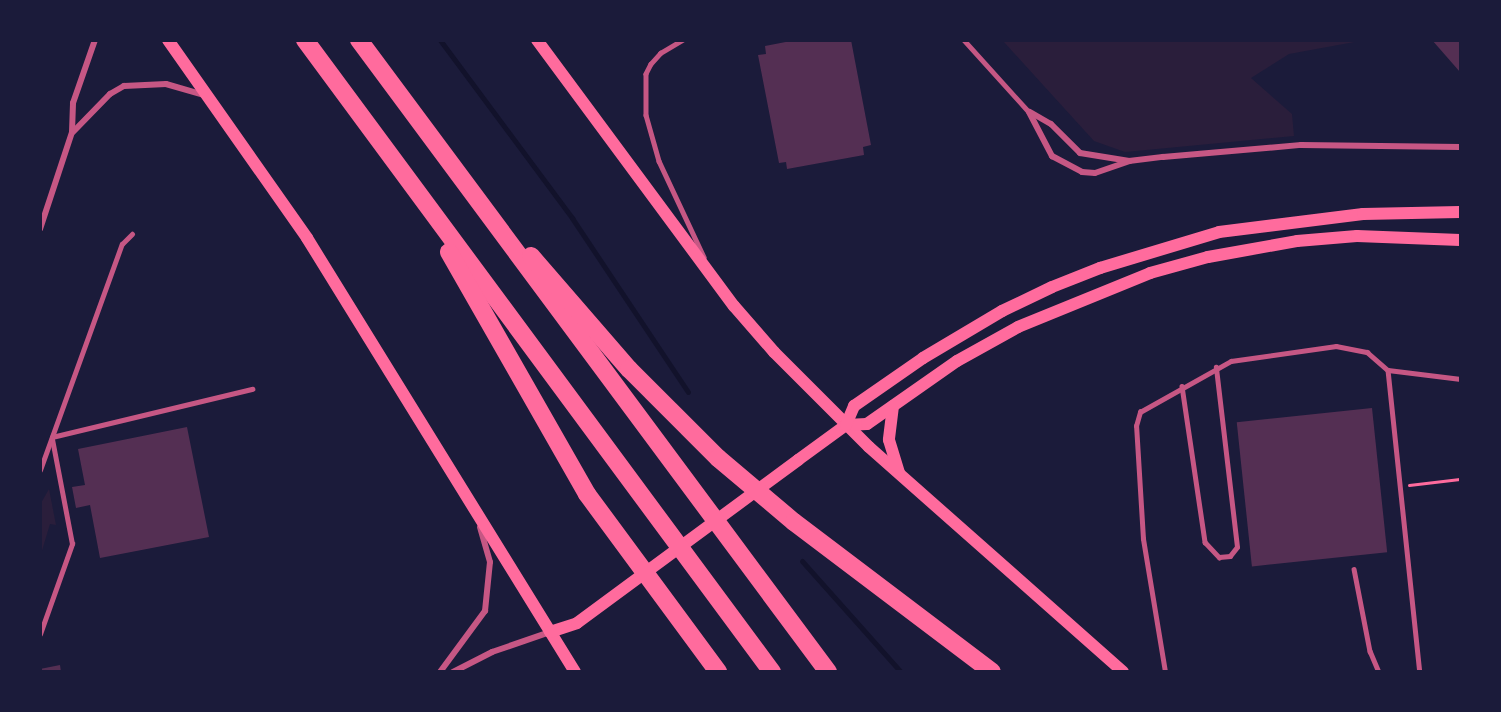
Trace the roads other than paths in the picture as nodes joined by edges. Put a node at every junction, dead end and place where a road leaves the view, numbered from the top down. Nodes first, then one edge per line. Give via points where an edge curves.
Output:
1 (95, 40) edge
2 (168, 40) edge
3 (305, 40) edge
4 (359, 40) edge
5 (537, 40) edge
6 (683, 40) edge
7 (964, 40) edge
8 (214, 102) junction
9 (1029, 112) junction
10 (72, 132) junction
11 (1461, 147) edge
12 (1129, 161) junction
13 (450, 164) junction
14 (409, 182) junction
15 (1461, 212) edge
16 (40, 229) edge
17 (132, 234) dead end
18 (1461, 240) edge
19 (716, 281) junction
20 (1216, 367) junction
21 (1389, 370) junction
22 (1461, 379) edge
23 (1182, 386) junction
24 (252, 389) dead end
25 (893, 406) junction
26 (846, 425) junction
27 (52, 437) junction
28 (40, 470) edge
29 (900, 473) junction
30 (475, 509) junction
31 (1354, 569) dead end
32 (550, 632) junction
33 (40, 634) edge
34 (440, 672) edge
35 (453, 672) edge
36 (575, 672) edge
37 (718, 672) edge
38 (772, 672) edge
39 (828, 672) edge
40 (992, 672) edge
41 (1123, 672) edge
42 (1165, 672) edge
43 (1379, 672) edge
44 (1420, 672) edge

1 - 10 street via 73,103
2 - 8 main road
3 - 14 highway
4 - 13 highway
5 - 19 main road
6 - 19 lane via 661,53 646,74 646,115 659,160
7 - 9 lane
8 - 10 street via 187,88 151,83 124,86 110,94
8 - 30 main road via 308,238
9 - 12 street via 1051,124 1080,153
9 - 12 street via 1036,132 1061,163 1095,173
10 - 16 street
11 - 12 street via 1301,145
13 - 39 highway
13 - 40 highway via 629,369 706,447 794,522
14 - 37 highway via 587,494
14 - 38 highway
15 - 26 main road via 1380,212 1247,227 1184,241 1100,268 961,334 854,406
17 - 27 lane via 122,244
18 - 25 main road via 1357,236 1297,241 1208,257 1150,273 1018,327 957,361
19 - 26 main road via 774,352
20 - 21 lane via 1246,358 1336,346 1367,352
20 - 23 lane
20 - 23 lane via 1237,547 1230,556 1219,557 1205,542
21 - 22 lane
21 - 44 lane
23 - 42 lane via 1147,406 1136,426 1143,539
24 - 27 lane
25 - 26 main road via 867,424
25 - 29 main road via 889,440
26 - 29 main road
26 - 32 main road via 577,623
27 - 28 lane
27 - 33 lane via 72,544
29 - 41 main road
30 - 32 main road
30 - 34 street via 490,562 485,611
31 - 43 lane via 1370,651
32 - 35 street via 492,652
32 - 36 main road

